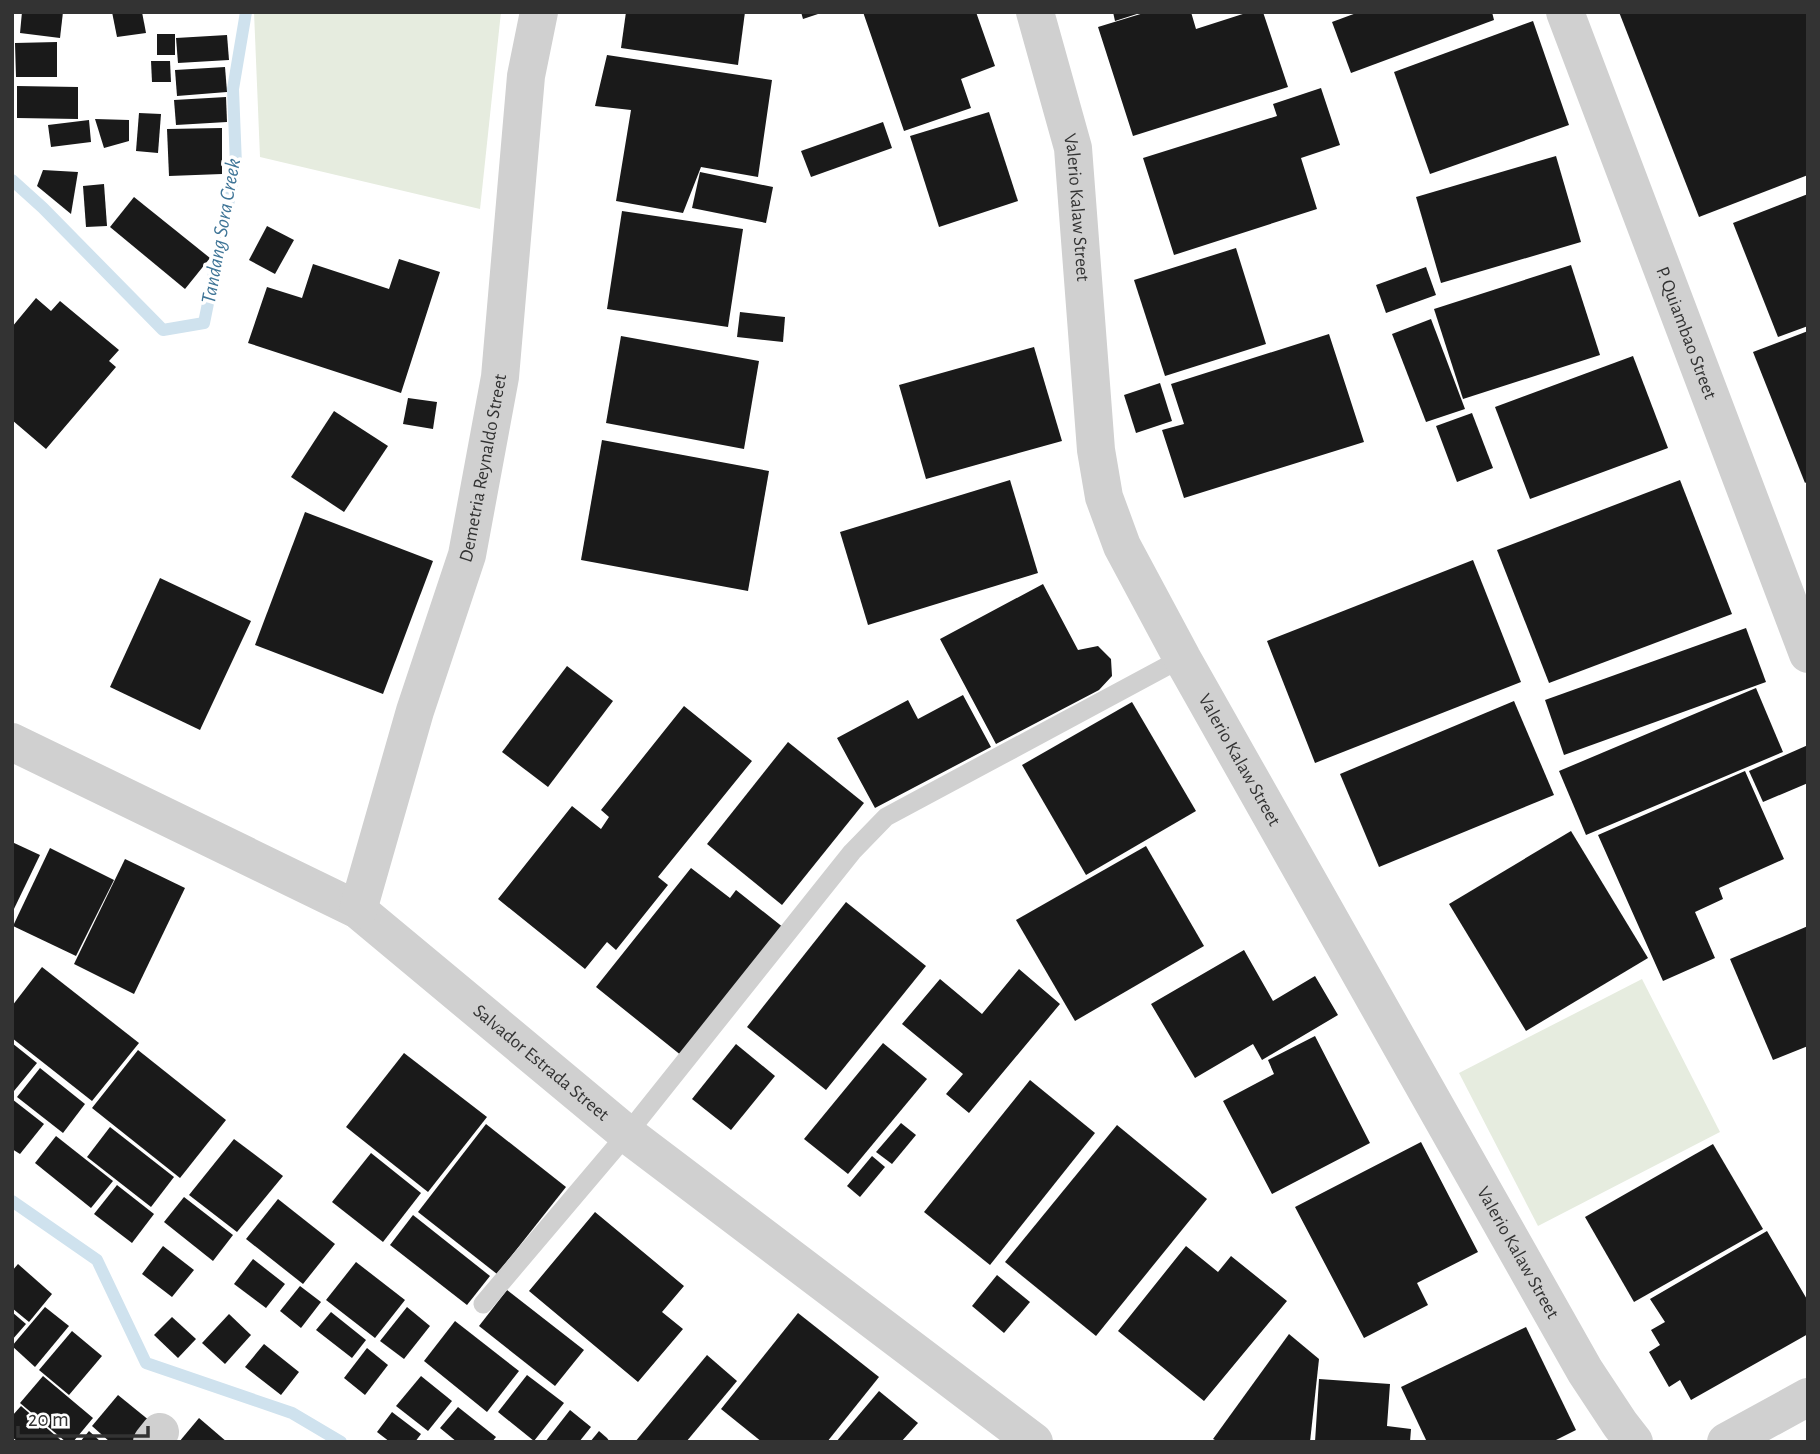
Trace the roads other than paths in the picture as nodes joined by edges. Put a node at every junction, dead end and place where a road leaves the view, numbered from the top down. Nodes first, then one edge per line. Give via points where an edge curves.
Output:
1 (539, 12) edge
2 (1035, 12) edge
3 (1566, 12) edge
4 (1808, 654) edge
5 (1182, 658) junction
6 (12, 742) edge
7 (358, 910) junction
8 (627, 1134) junction
9 (483, 1304) dead end
10 (1808, 1397) edge
11 (1034, 1442) edge
12 (1634, 1442) edge
13 (1726, 1442) edge

1 - 7 street, Demetria Reynaldo Street via 526,76 500,377 467,555 415,711
2 - 5 street, Valerio Kalaw Street via 1073,148 1096,450 1104,497 1122,546
3 - 4 street, P. Quiambao Street
5 - 8 lane via 886,817 852,852
5 - 12 street, Valerio Kalaw Street via 1578,1359
6 - 7 street, Salvador Estrada Street
7 - 8 street, Salvador Estrada Street
8 - 9 lane
8 - 11 street, Salvador Estrada Street
10 - 13 street

